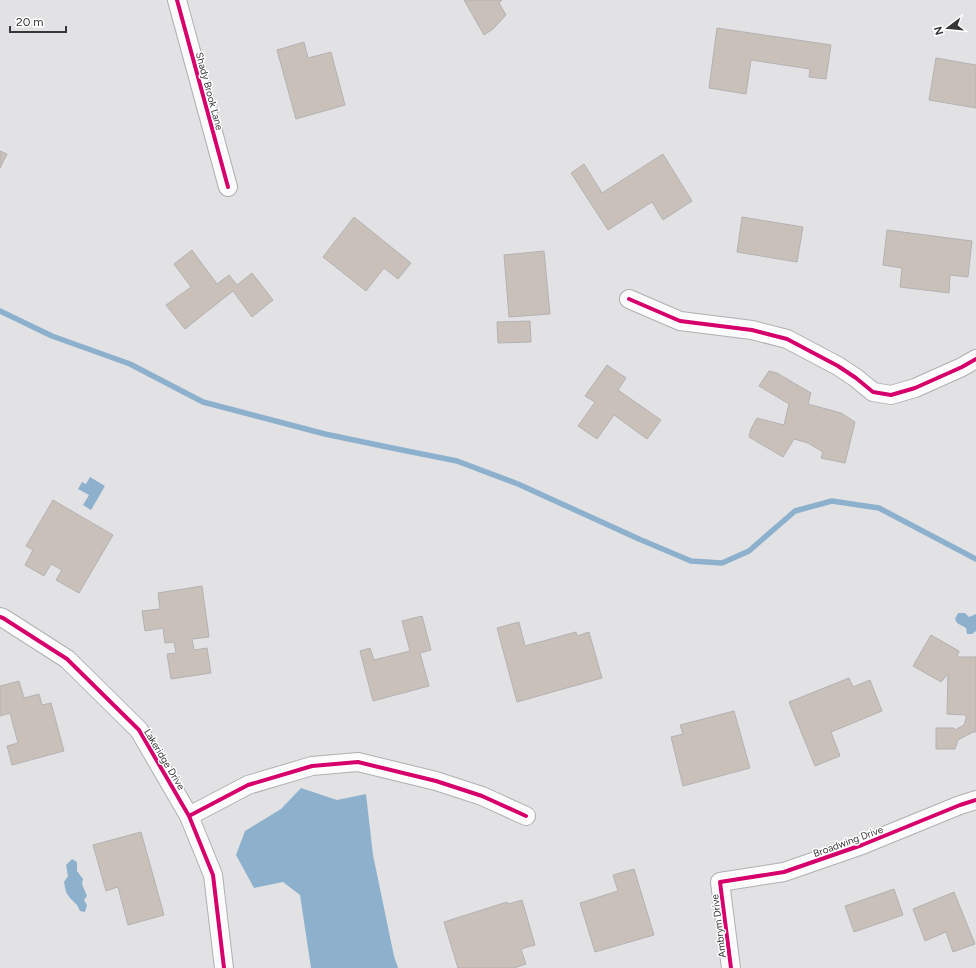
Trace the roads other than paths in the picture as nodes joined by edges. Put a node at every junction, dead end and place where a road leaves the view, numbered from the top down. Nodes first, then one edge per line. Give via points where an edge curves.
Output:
1 (178, 0) edge
2 (228, 187) dead end
3 (629, 299) dead end
4 (976, 359) edge
5 (0, 617) edge
6 (976, 800) edge
7 (189, 816) junction
8 (526, 816) dead end
9 (720, 882) joint
10 (224, 968) edge
11 (731, 968) edge

1 - 2 street, Shady Brook Lane
3 - 4 street via 680,321 752,330 787,339 838,366 873,392 891,394 915,388
5 - 7 street, Lakeridge Drive via 67,659 138,730
6 - 9 street, Broadwing Drive via 862,845 784,872
7 - 8 street via 248,785 312,766 358,762 474,793
7 - 10 street, Lakeridge Drive via 212,875
9 - 11 street, Ambrym Drive

